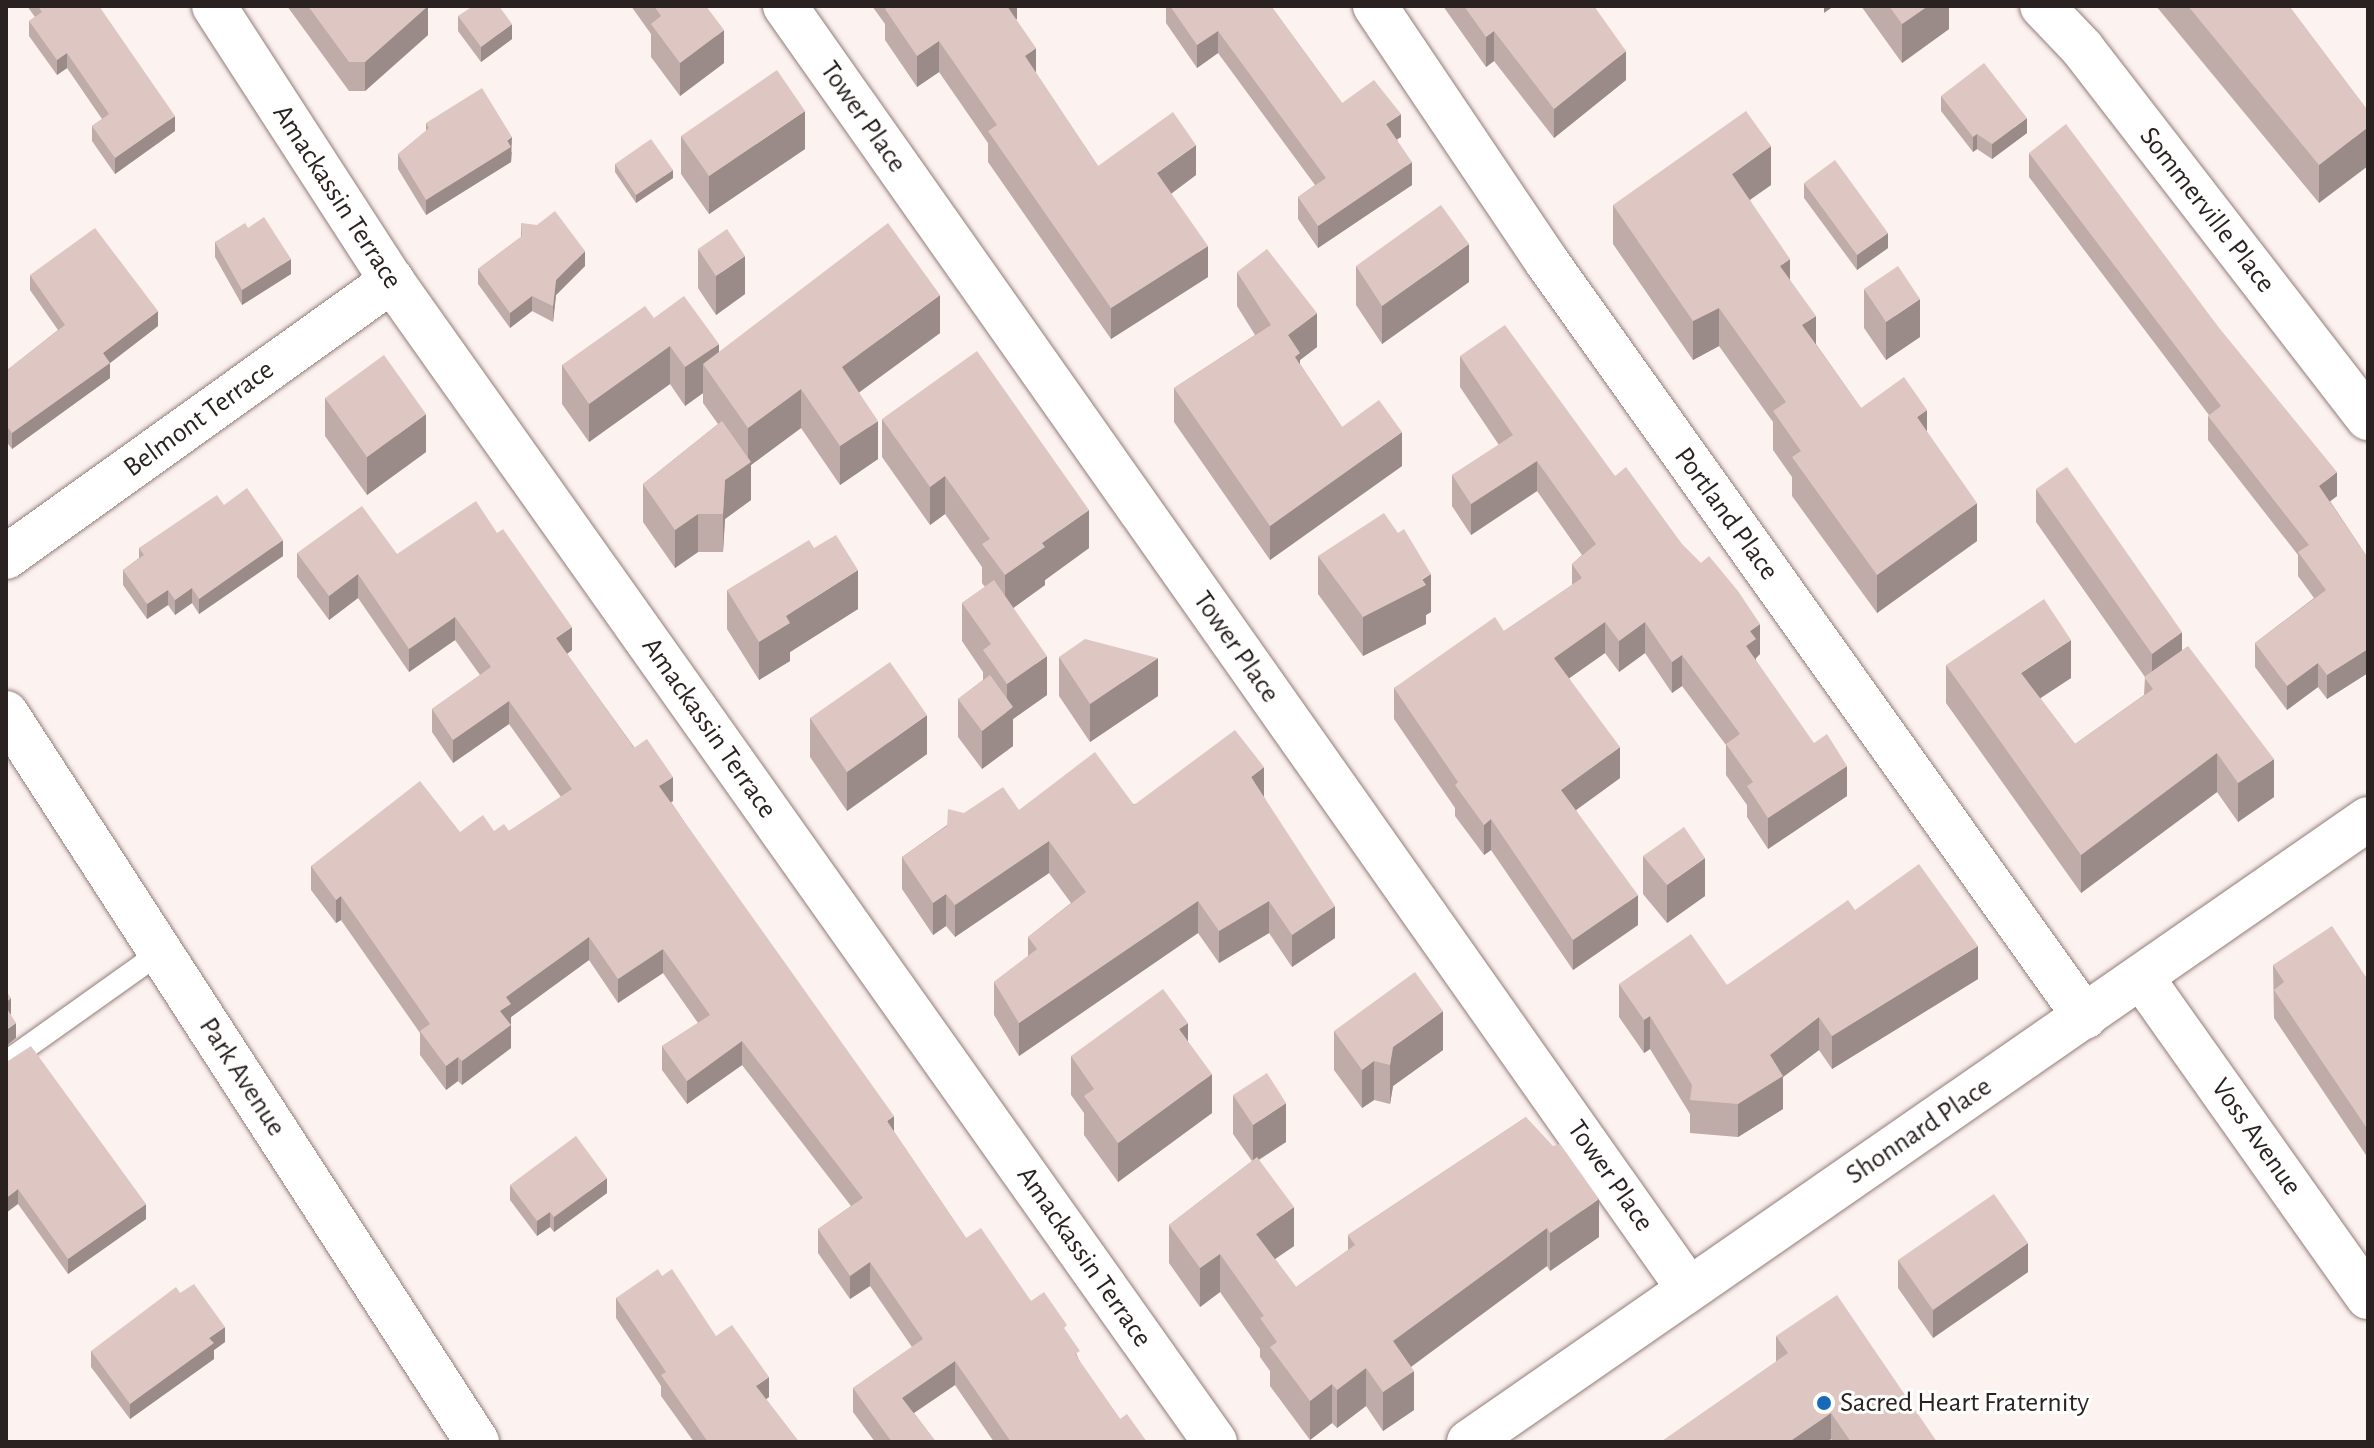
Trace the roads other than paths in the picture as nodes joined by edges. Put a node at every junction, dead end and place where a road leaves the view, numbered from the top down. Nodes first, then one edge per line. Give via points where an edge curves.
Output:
1 (214, 6) edge
2 (785, 6) edge
3 (1375, 6) edge
4 (2042, 6) edge
5 (392, 281) junction
6 (2368, 418) edge
7 (6, 557) edge
8 (6, 713) edge
9 (2368, 819) edge
10 (161, 952) junction
11 (2142, 978) junction
12 (2085, 1017) junction
13 (6, 1062) edge
14 (1688, 1288) junction
15 (2368, 1297) edge
16 (477, 1442) edge
17 (1215, 1442) edge
18 (1469, 1442) edge

1 - 5 street, Amackassin Terrace
2 - 14 street, Tower Place
3 - 12 street, Portland Place via 1547,262
4 - 6 street, Sommerville Place via 2082,48
5 - 7 street, Belmont Terrace
5 - 17 street, Amackassin Terrace
8 - 10 street, Park Avenue
9 - 11 street, Shonnard Place
10 - 13 lane
10 - 16 street, Park Avenue
11 - 12 street, Shonnard Place
11 - 15 street, Voss Avenue
12 - 14 street, Shonnard Place
14 - 18 street, Shonnard Place

